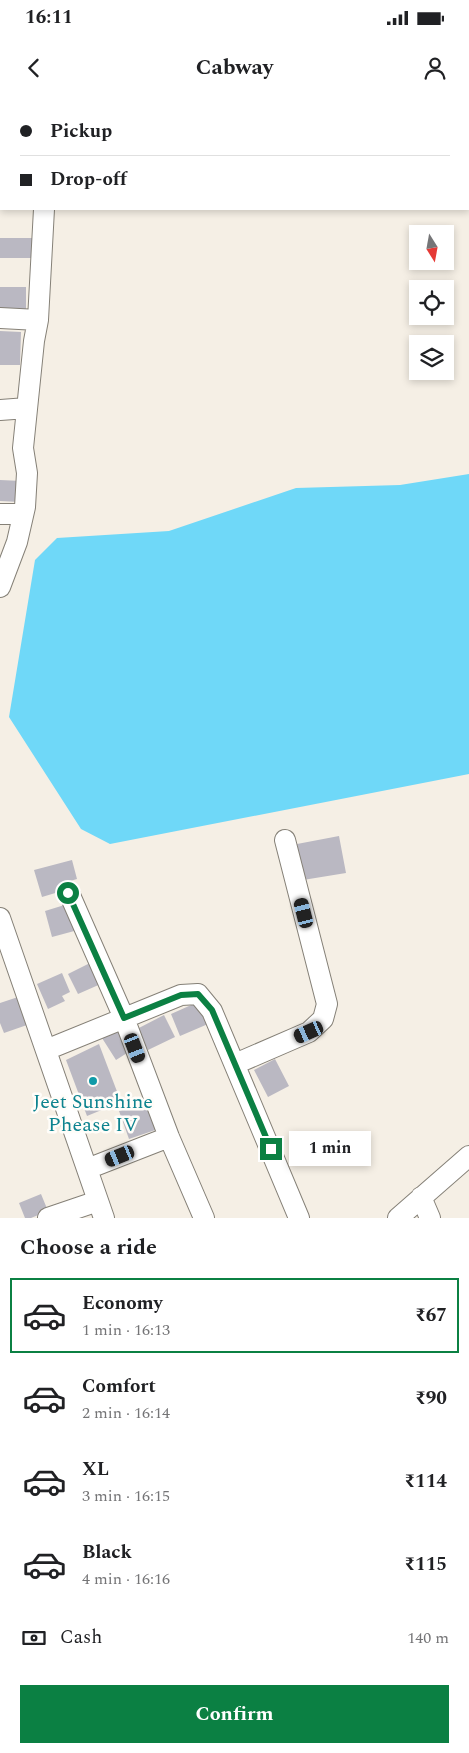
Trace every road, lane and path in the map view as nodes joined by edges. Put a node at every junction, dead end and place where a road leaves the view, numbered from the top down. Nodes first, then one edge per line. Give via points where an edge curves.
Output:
1 (44, 210) edge
2 (0, 318) edge
3 (38, 320) junction
4 (27, 408) junction
5 (0, 410) edge
6 (0, 514) edge
7 (23, 514) junction
8 (0, 587) edge
9 (285, 840) dead end
10 (68, 893) dead end
11 (0, 918) edge
12 (124, 1018) junction
13 (46, 1050) junction
14 (235, 1064) junction
15 (169, 1137) junction
16 (469, 1156) edge
17 (87, 1169) junction
18 (421, 1197) junction
19 (101, 1209) edge
20 (48, 1218) edge
21 (204, 1218) edge
22 (299, 1218) edge
23 (398, 1218) edge
24 (430, 1218) edge

1 - 3 street
2 - 3 street
3 - 4 street
4 - 5 street
4 - 7 street
6 - 7 street
7 - 8 street via 17,542
9 - 14 street via 327,1004 323,1019 309,1032
10 - 12 street
11 - 13 street
12 - 13 street
12 - 14 street via 181,995 198,994 212,1010
12 - 15 street
13 - 17 street
14 - 22 street
15 - 17 street
15 - 21 street
16 - 18 street
17 - 19 street
18 - 23 street
18 - 24 street
19 - 20 street

